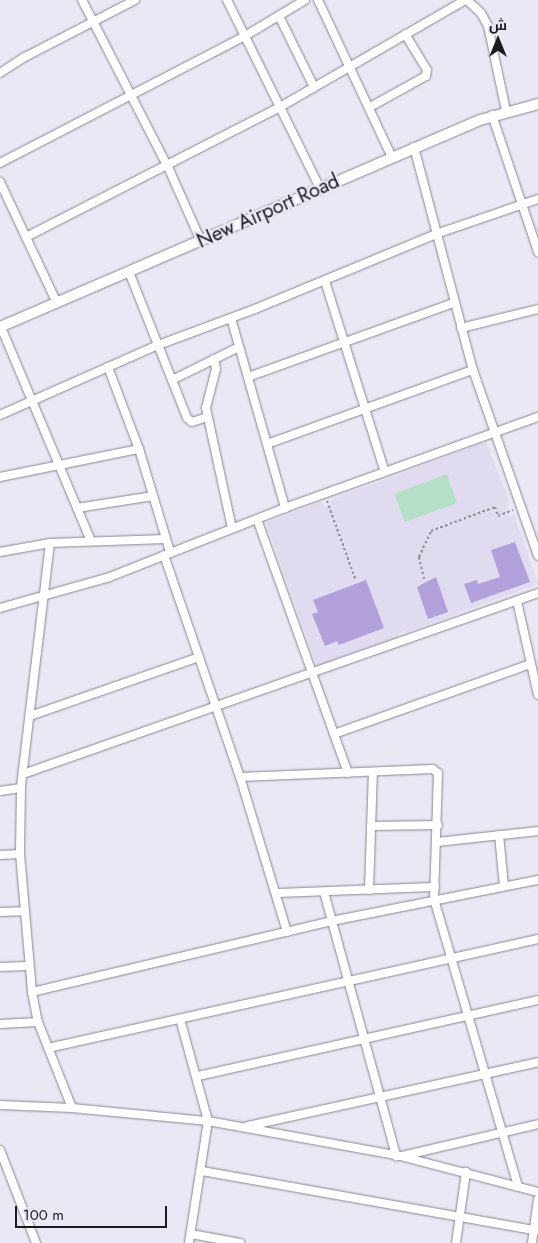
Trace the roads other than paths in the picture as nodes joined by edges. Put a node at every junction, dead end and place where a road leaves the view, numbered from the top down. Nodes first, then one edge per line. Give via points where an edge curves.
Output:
1 (82, 0) edge
2 (135, 0) edge
3 (227, 0) edge
4 (318, 0) edge
5 (466, 0) edge
6 (301, 1) edge
7 (279, 16) junction
8 (94, 22) junction
9 (406, 34) junction
10 (245, 36) junction
11 (350, 65) junction
12 (0, 73) edge
13 (314, 86) junction
14 (130, 95) junction
15 (538, 104) edge
16 (280, 106) junction
17 (370, 107) junction
18 (506, 111) junction
19 (492, 115) junction
20 (414, 148) junction
21 (392, 157) junction
22 (0, 163) edge
23 (168, 166) junction
24 (0, 182) edge
25 (320, 188) junction
26 (538, 199) edge
27 (524, 203) junction
28 (436, 234) junction
29 (26, 237) junction
30 (201, 241) junction
31 (538, 252) edge
32 (128, 272) junction
33 (325, 280) junction
34 (57, 303) junction
35 (454, 303) junction
36 (538, 310) edge
37 (231, 318) junction
38 (0, 328) edge
39 (461, 328) junction
40 (344, 342) junction
41 (158, 345) junction
42 (239, 347) junction
43 (214, 359) junction
44 (108, 367) junction
45 (473, 370) junction
46 (248, 377) junction
47 (172, 380) junction
48 (30, 401) junction
49 (365, 409) junction
50 (0, 415) edge
51 (207, 417) junction
52 (538, 417) edge
53 (493, 432) junction
54 (267, 444) junction
55 (139, 449) junction
56 (59, 464) junction
57 (385, 472) junction
58 (0, 477) edge
59 (153, 496) junction
60 (77, 508) junction
61 (285, 508) junction
62 (256, 519) junction
63 (232, 528) junction
64 (534, 536) edge
65 (166, 539) junction
66 (91, 541) junction
67 (50, 543) junction
68 (0, 552) edge
69 (167, 554) junction
70 (538, 556) edge
71 (538, 593) edge
72 (44, 597) junction
73 (517, 601) junction
74 (0, 608) edge
75 (198, 657) junction
76 (531, 664) junction
77 (311, 673) junction
78 (538, 695) edge
79 (216, 706) junction
80 (30, 716) junction
81 (334, 734) junction
82 (373, 772) junction
83 (348, 773) junction
84 (23, 774) junction
85 (240, 778) junction
86 (21, 788) junction
87 (0, 791) edge
88 (438, 825) junction
89 (372, 826) junction
90 (538, 831) edge
91 (499, 835) junction
92 (437, 842) junction
93 (20, 854) junction
94 (0, 855) edge
95 (538, 880) edge
96 (504, 886) junction
97 (435, 887) junction
98 (369, 890) junction
99 (324, 892) junction
100 (276, 893) junction
101 (434, 899) junction
102 (23, 911) junction
103 (0, 912) edge
104 (332, 921) junction
105 (287, 932) junction
106 (538, 939) edge
107 (452, 958) junction
108 (27, 966) junction
109 (0, 968) edge
110 (349, 981) junction
111 (32, 992) junction
112 (538, 1000) edge
113 (468, 1016) junction
114 (180, 1018) junction
115 (38, 1022) junction
116 (0, 1024) edge
117 (365, 1040) junction
118 (48, 1048) junction
119 (538, 1062) edge
120 (485, 1074) junction
121 (198, 1076) junction
122 (380, 1096) junction
123 (0, 1105) edge
124 (72, 1108) junction
125 (208, 1121) junction
126 (538, 1124) edge
127 (244, 1128) junction
128 (502, 1133) junction
129 (0, 1150) edge
130 (398, 1156) junction
131 (202, 1171) junction
132 (466, 1172) junction
133 (518, 1187) junction
134 (538, 1192) edge
135 (538, 1199) edge
136 (459, 1217) junction
137 (536, 1230) edge
138 (191, 1234) junction
139 (36, 1243) edge
140 (189, 1243) edge
141 (240, 1243) edge
142 (456, 1243) edge
143 (532, 1243) edge

1 - 8 street
2 - 8 street
3 - 10 street
4 - 11 street
5 - 9 street
5 - 18 street via 481,13 488,26
6 - 7 street
7 - 10 street
7 - 13 street
8 - 12 street via 25,56
8 - 14 street
9 - 11 street
9 - 17 street via 427,70 426,76
10 - 14 street
10 - 16 street
11 - 13 street
11 - 17 street
13 - 16 street
14 - 22 street
14 - 23 street
15 - 18 street, New Airport Road
16 - 23 street
16 - 25 street
17 - 21 street
18 - 19 street, New Airport Road
19 - 20 street, New Airport Road
19 - 27 street
20 - 21 street, New Airport Road
20 - 28 street
21 - 25 street, New Airport Road
23 - 29 street
23 - 30 street
24 - 29 street
25 - 30 street, New Airport Road
26 - 27 street
27 - 28 street
27 - 31 street
28 - 33 street
28 - 35 street
29 - 34 street
30 - 32 street, New Airport Road
32 - 34 street, New Airport Road
32 - 41 street
33 - 37 street
33 - 40 street
34 - 38 street, New Airport Road
35 - 39 street
35 - 40 street
36 - 39 street
37 - 41 street
37 - 42 street
38 - 48 street
39 - 45 street
40 - 46 street
40 - 49 street
41 - 44 street
41 - 47 street
42 - 43 street
42 - 46 street
43 - 47 street
43 - 51 street via 216,369 206,401
44 - 48 street
44 - 55 street
45 - 49 street
45 - 53 street
46 - 54 street
47 - 51 street via 189,421
48 - 50 street
48 - 56 street
49 - 54 street
49 - 57 street
51 - 63 street
52 - 53 street
53 - 57 street
53 - 64 street via 520,508
54 - 61 street
55 - 56 street
55 - 59 street
56 - 58 street
56 - 60 street
57 - 61 street
59 - 60 street
59 - 65 street
60 - 66 street
61 - 62 street
62 - 63 street
62 - 77 street
63 - 69 street
64 - 70 street
65 - 66 street
65 - 69 street
66 - 67 street
67 - 68 street
67 - 72 street
69 - 72 street via 107,578
69 - 75 street
71 - 73 street
72 - 74 street
72 - 80 street
73 - 76 street
73 - 77 street
75 - 79 street
75 - 80 street
76 - 78 street
76 - 81 street
77 - 79 street
77 - 81 street
79 - 84 street
79 - 85 street
80 - 84 street
81 - 83 street
82 - 83 street
82 - 88 street via 436,770
82 - 89 street
83 - 85 street
84 - 86 street
85 - 100 street
86 - 87 street
86 - 93 street
88 - 89 street
88 - 92 street
89 - 98 street
90 - 91 street
91 - 92 street
91 - 96 street
92 - 97 street
93 - 94 street
93 - 102 street
95 - 96 street
96 - 101 street
97 - 98 street
97 - 101 street
98 - 99 street
99 - 100 street
99 - 104 street
100 - 105 street
101 - 104 street
101 - 107 street
102 - 103 street
102 - 108 street
104 - 105 street
104 - 110 street
105 - 111 street
106 - 107 street
107 - 110 street
107 - 113 street
108 - 109 street
108 - 111 street
110 - 114 street
110 - 117 street
111 - 115 street
112 - 113 street
113 - 117 street
113 - 120 street
114 - 118 street
114 - 121 street
115 - 116 street
115 - 118 street
117 - 121 street
117 - 122 street
118 - 124 street
119 - 120 street
120 - 122 street
120 - 128 street
121 - 125 street
122 - 127 street
122 - 130 street
123 - 124 street
124 - 125 street
125 - 127 street
125 - 131 street
126 - 128 street
127 - 130 street
128 - 130 street
128 - 133 street
129 - 139 street
130 - 132 street
131 - 136 street
131 - 138 street
132 - 133 street
132 - 136 street
133 - 134 street
135 - 137 street
136 - 137 street
136 - 142 street
137 - 143 street
138 - 140 street
138 - 141 street

